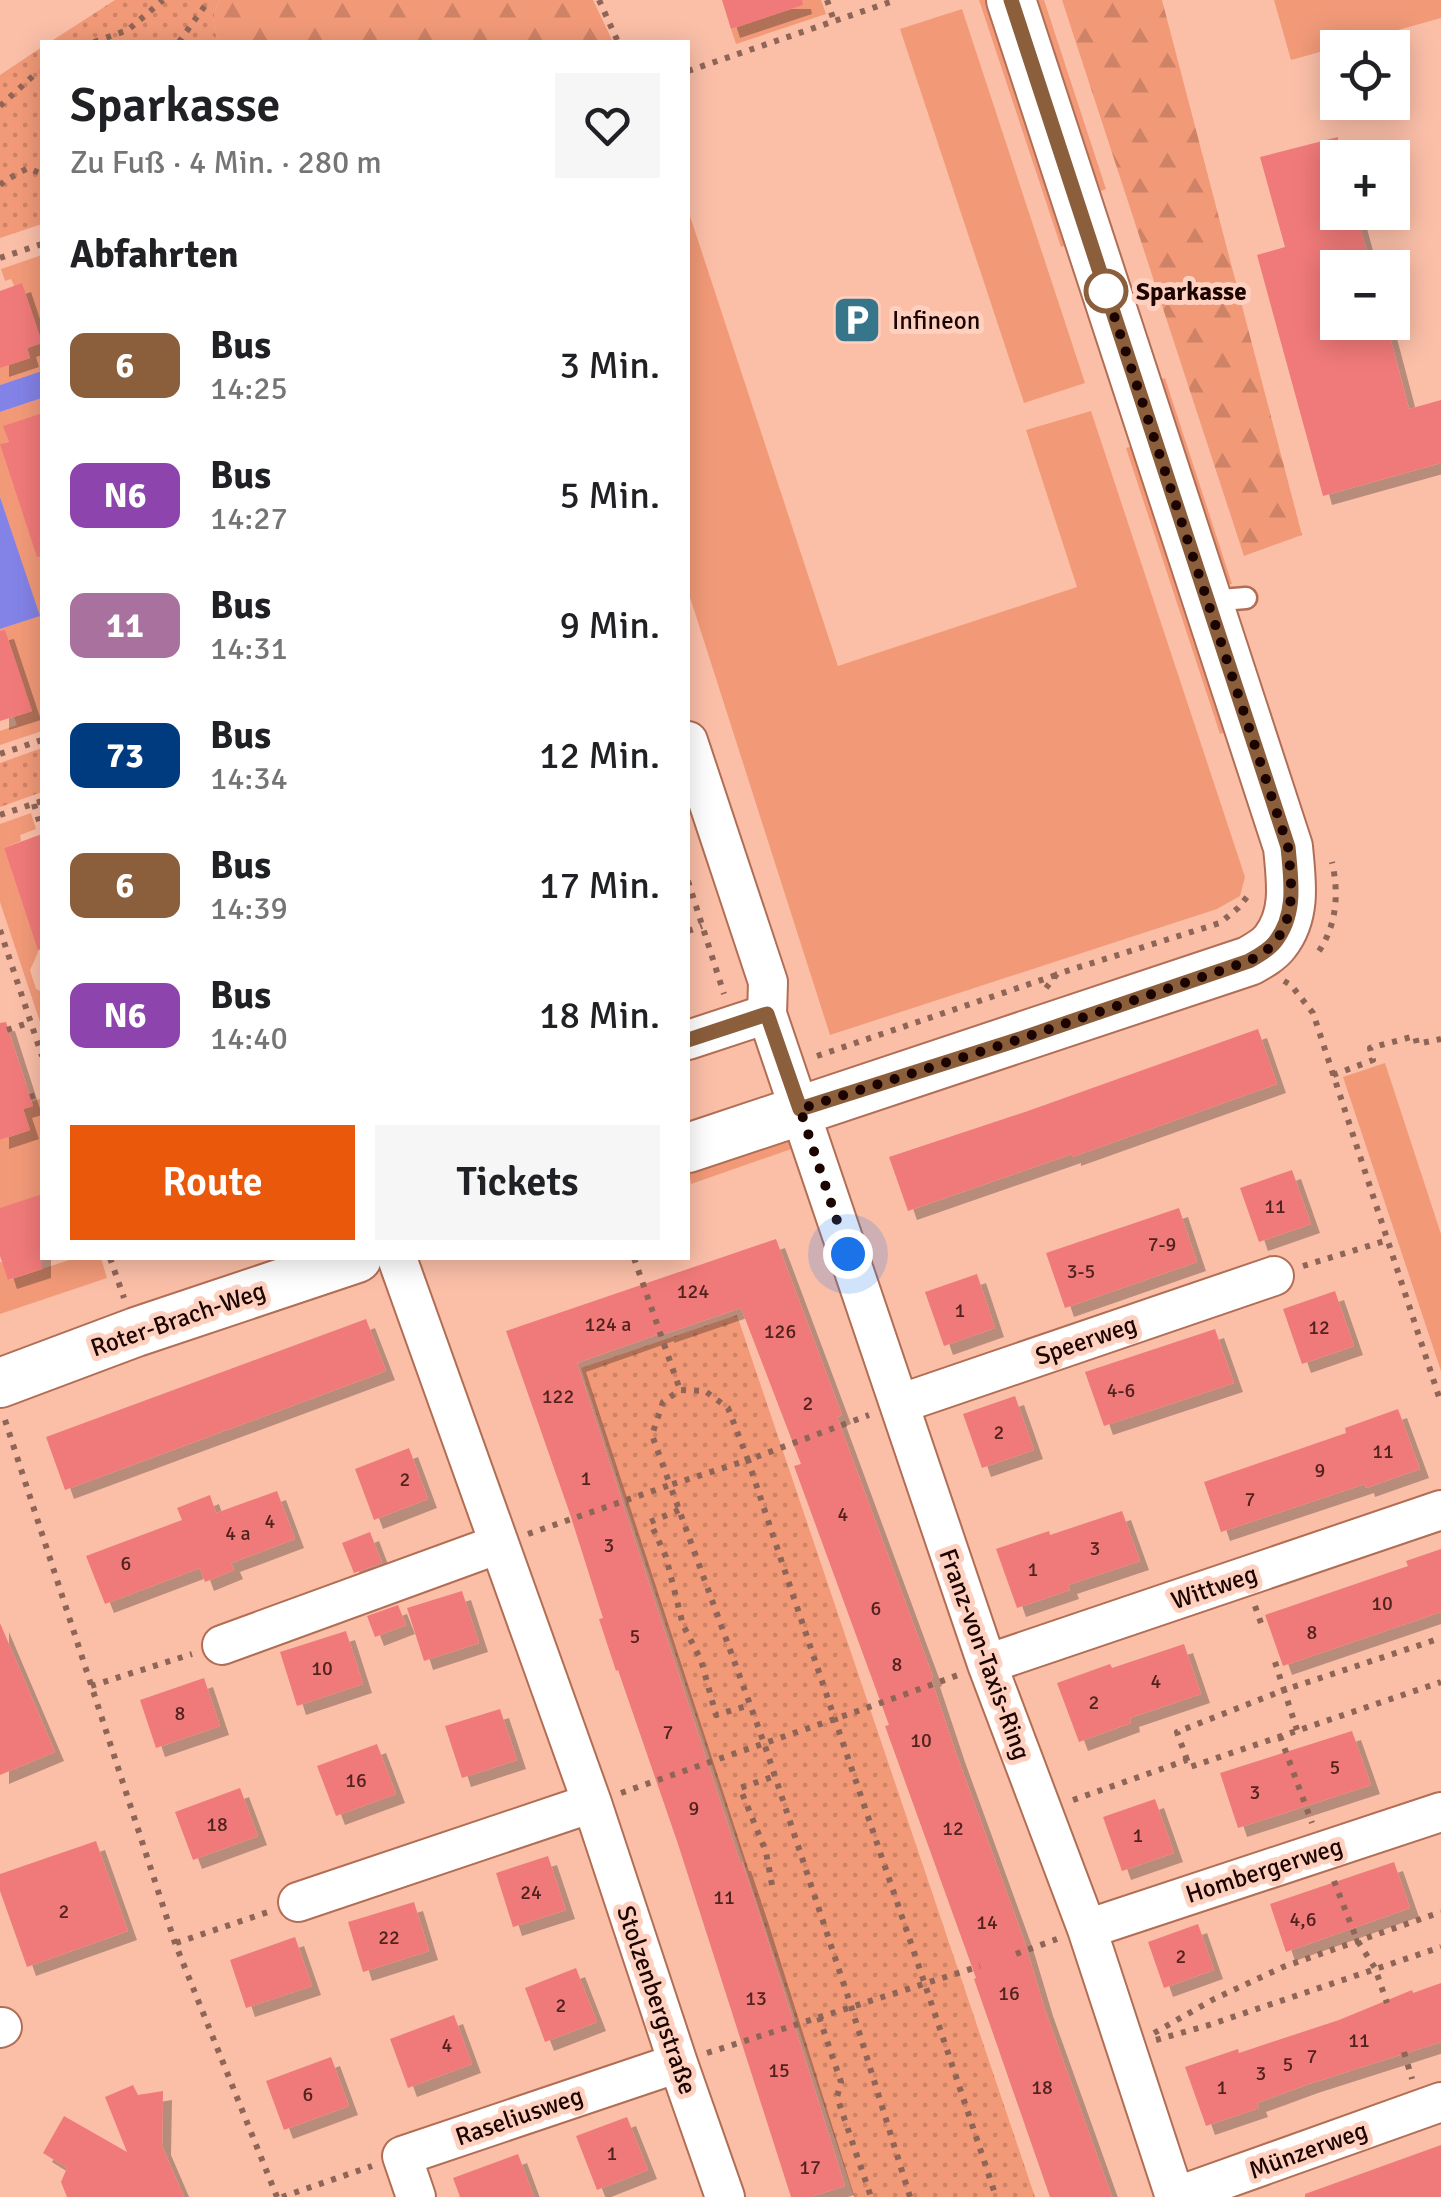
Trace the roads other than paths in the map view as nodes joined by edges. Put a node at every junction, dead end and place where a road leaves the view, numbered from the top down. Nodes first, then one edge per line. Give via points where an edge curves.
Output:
1 (1011, 0) edge
2 (690, 747) edge
3 (751, 1019) junction
4 (690, 1039) edge
5 (792, 1088) junction
6 (690, 1147) edge
7 (350, 1260) edge
8 (398, 1260) edge
9 (1274, 1276) road end
10 (2, 1398) edge
11 (898, 1404) junction
12 (1441, 1510) edge
13 (498, 1544) junction
14 (222, 1645) road end
15 (987, 1664) junction
16 (592, 1803) junction
17 (1441, 1812) edge
18 (298, 1902) road end
19 (1088, 1929) junction
20 (678, 2063) junction
21 (1441, 2102) edge
22 (416, 2197) edge
23 (725, 2197) edge
24 (1175, 2197) edge

1 - 5 street via 1227,600 1288,847 1288,920 1274,945 1249,961 1014,1041
2 - 3 street via 768,982
3 - 4 street
3 - 5 street
5 - 6 street
5 - 11 street, Franz-von-Taxis-Ring
7 - 10 street, Roter-Brach-Weg via 136,1332
8 - 13 street, Stolzenbergstraße
9 - 11 street, Speerweg
11 - 15 street, Franz-von-Taxis-Ring
12 - 15 street, Wittweg
13 - 14 street
13 - 16 street, Stolzenbergstraße
15 - 19 street, Franz-von-Taxis-Ring
16 - 18 street
16 - 20 street, Stolzenbergstraße
17 - 19 street, Hombergerweg
19 - 24 street, Franz-von-Taxis-Ring
20 - 22 street, Raseliusweg via 402,2156
20 - 23 street, Stolzenbergstraße
21 - 24 street, Münzerweg

